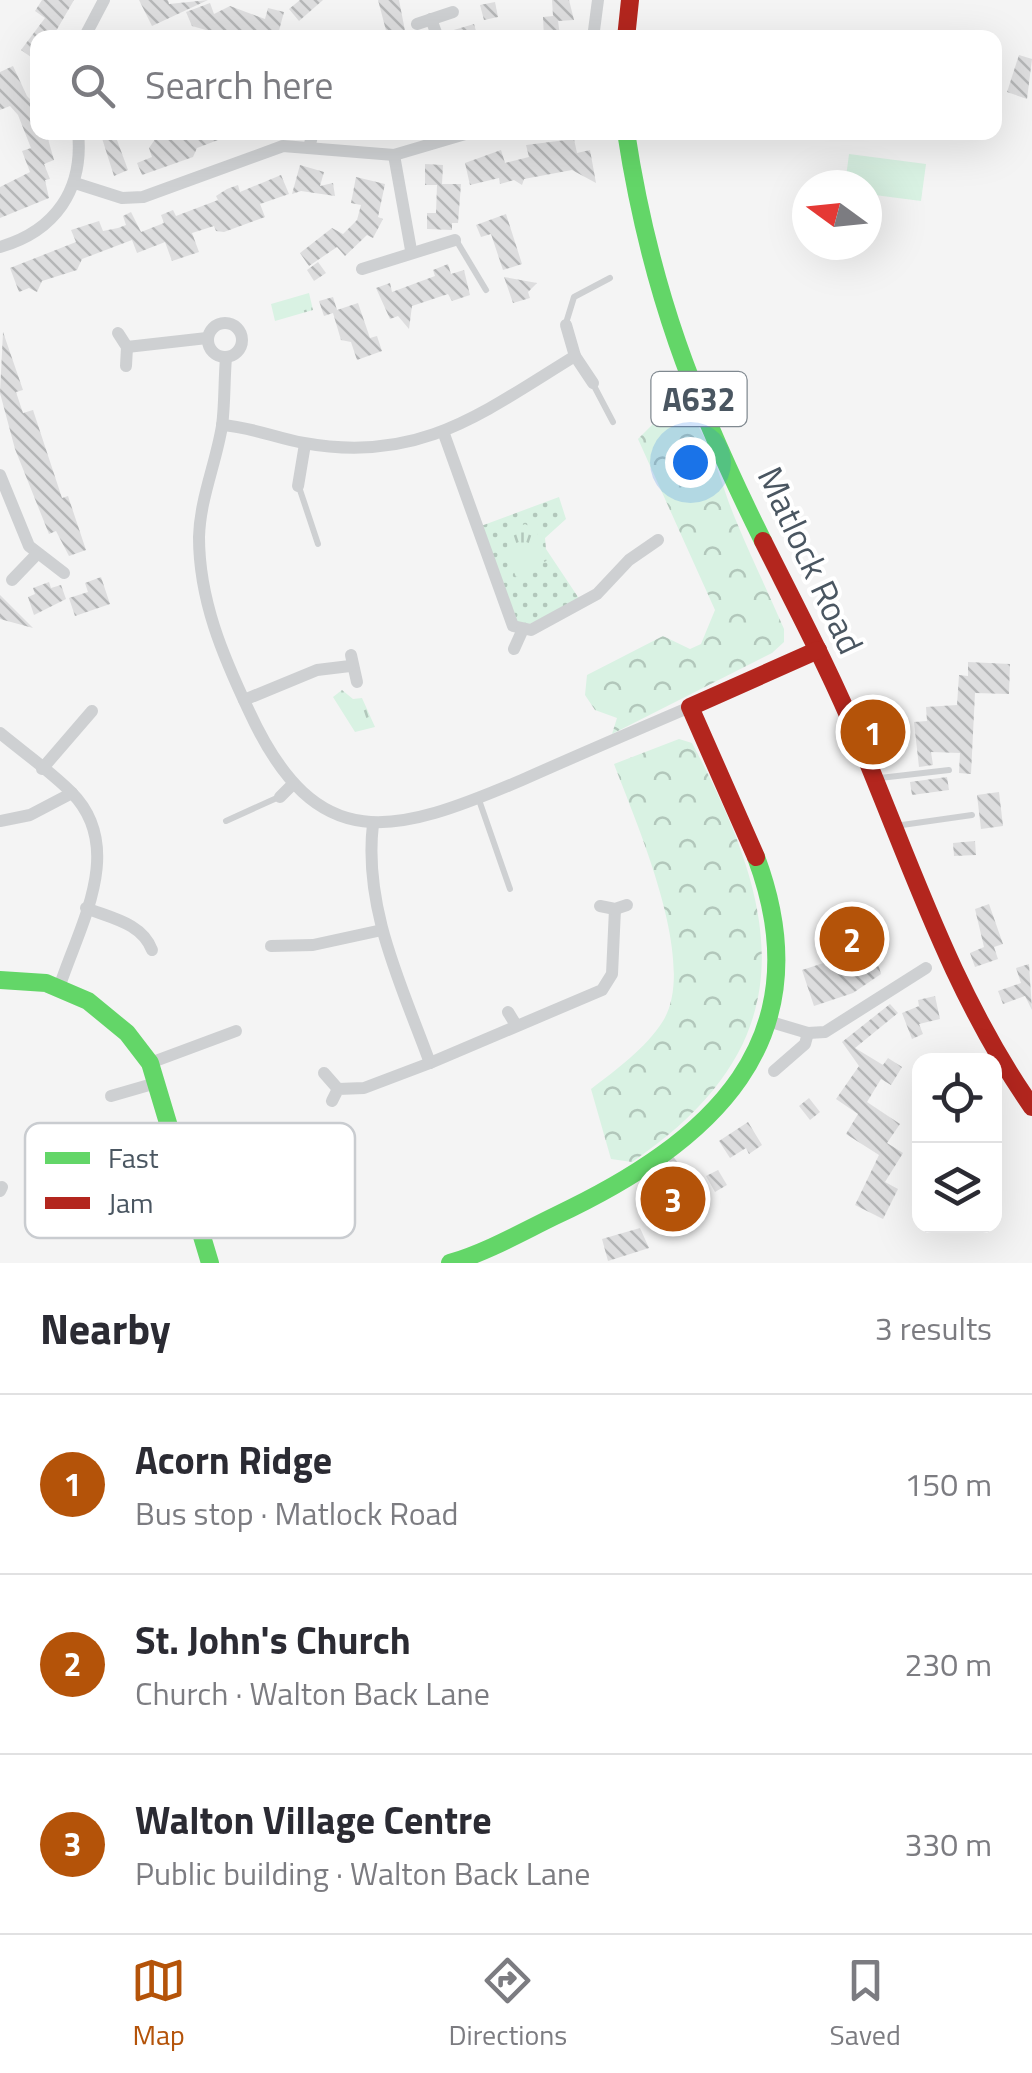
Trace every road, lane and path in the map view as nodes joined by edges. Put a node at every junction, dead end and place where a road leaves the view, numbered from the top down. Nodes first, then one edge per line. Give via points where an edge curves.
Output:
1 (104, 0) edge
2 (598, 0) edge
3 (630, 0) edge
4 (453, 12) dead end
5 (431, 19) junction
6 (416, 24) dead end
7 (88, 30) edge
8 (435, 30) edge
9 (593, 30) edge
10 (627, 30) edge
11 (78, 140) edge
12 (311, 140) edge
13 (444, 140) edge
14 (627, 140) edge
15 (309, 148) junction
16 (394, 155) junction
17 (76, 183) junction
18 (455, 240) joint
19 (0, 247) edge
20 (411, 250) junction
21 (362, 268) dead end
22 (610, 278) dead end
23 (486, 290) dead end
24 (566, 325) joint
25 (118, 333) dead end
26 (207, 338) junction
27 (127, 347) junction
28 (574, 356) junction
29 (226, 358) junction
30 (126, 366) dead end
31 (592, 383) joint
32 (613, 422) dead end
33 (222, 425) junction
34 (444, 434) junction
35 (305, 444) junction
36 (0, 475) edge
37 (298, 486) joint
38 (658, 540) dead end
39 (318, 544) dead end
40 (36, 555) junction
41 (64, 573) dead end
42 (12, 580) dead end
43 (523, 629) junction
44 (514, 649) dead end
45 (818, 650) junction
46 (357, 682) dead end
47 (244, 700) junction
48 (690, 707) junction
49 (92, 710) dead end
50 (0, 732) edge
51 (42, 769) junction
52 (949, 770) dead end
53 (874, 778) junction
54 (292, 784) junction
55 (72, 793) junction
56 (280, 797) joint
57 (479, 798) junction
58 (972, 815) dead end
59 (0, 820) edge
60 (226, 821) dead end
61 (373, 824) junction
62 (894, 826) junction
63 (510, 889) dead end
64 (600, 906) dead end
65 (86, 908) junction
66 (382, 930) junction
67 (270, 946) dead end
68 (152, 950) dead end
69 (926, 968) dead end
70 (0, 980) edge
71 (58, 988) junction
72 (508, 1012) dead end
73 (771, 1022) junction
74 (516, 1026) junction
75 (236, 1032) dead end
76 (808, 1033) junction
77 (150, 1063) junction
78 (430, 1064) junction
79 (774, 1071) dead end
80 (324, 1073) dead end
81 (156, 1083) junction
82 (111, 1096) dead end
83 (1032, 1107) edge
84 (168, 1123) edge
85 (668, 1155) junction
86 (704, 1202) dead end
87 (202, 1238) edge
88 (210, 1263) edge
89 (450, 1263) edge

1 - 7 street
2 - 9 street
3 - 10 street
4 - 5 street
5 - 6 street
5 - 8 street
11 - 17 street
12 - 15 street
13 - 16 street
14 - 45 street, Matlock Road / A632 via 661,305
15 - 16 street
15 - 17 street via 268,150 143,196 122,198
16 - 20 street
17 - 19 street via 46,227
18 - 20 street
18 - 23 lane
20 - 21 street
22 - 24 lane via 574,297
24 - 28 street
25 - 27 street
26 - 27 street
26 - 29 street via 212,352
26 - 29 street via 216,325 237,327 242,342
27 - 30 street
28 - 31 street
28 - 34 street
29 - 33 street
31 - 32 lane
33 - 35 street
33 - 47 street via 200,516 202,578 216,635
34 - 35 street via 379,448
34 - 43 street via 507,618
35 - 37 street
36 - 40 street
37 - 39 lane
38 - 43 street via 597,594
40 - 41 street
40 - 42 street
43 - 44 street
45 - 48 street
45 - 53 street, Matlock Road / A632
46 - 47 street via 350,660
47 - 54 street
48 - 57 street
48 - 73 street via 765,890 778,962
49 - 51 street
50 - 51 street
51 - 55 street
52 - 53 lane
53 - 62 street, Matlock Road / A632
54 - 56 street
54 - 61 street via 325,810
55 - 59 street via 30,815
55 - 65 street via 97,834 97,879
56 - 60 lane
57 - 61 street via 403,823
57 - 63 lane
58 - 62 lane
61 - 66 street via 370,872
62 - 83 street, Matlock Road / A632 via 968,1012
64 - 74 street via 621,907 612,974 602,990
65 - 68 street via 137,928
65 - 71 street
66 - 67 street
66 - 78 street
69 - 76 street via 825,1032
70 - 71 street
71 - 77 street via 88,1000
72 - 74 street
73 - 76 street
73 - 85 street via 757,1059 714,1116
74 - 78 street
75 - 77 street
76 - 79 street via 805,1044
77 - 81 street
78 - 80 street via 336,1095
81 - 82 street
81 - 84 street
85 - 86 lane
85 - 89 street via 604,1195
87 - 88 street

